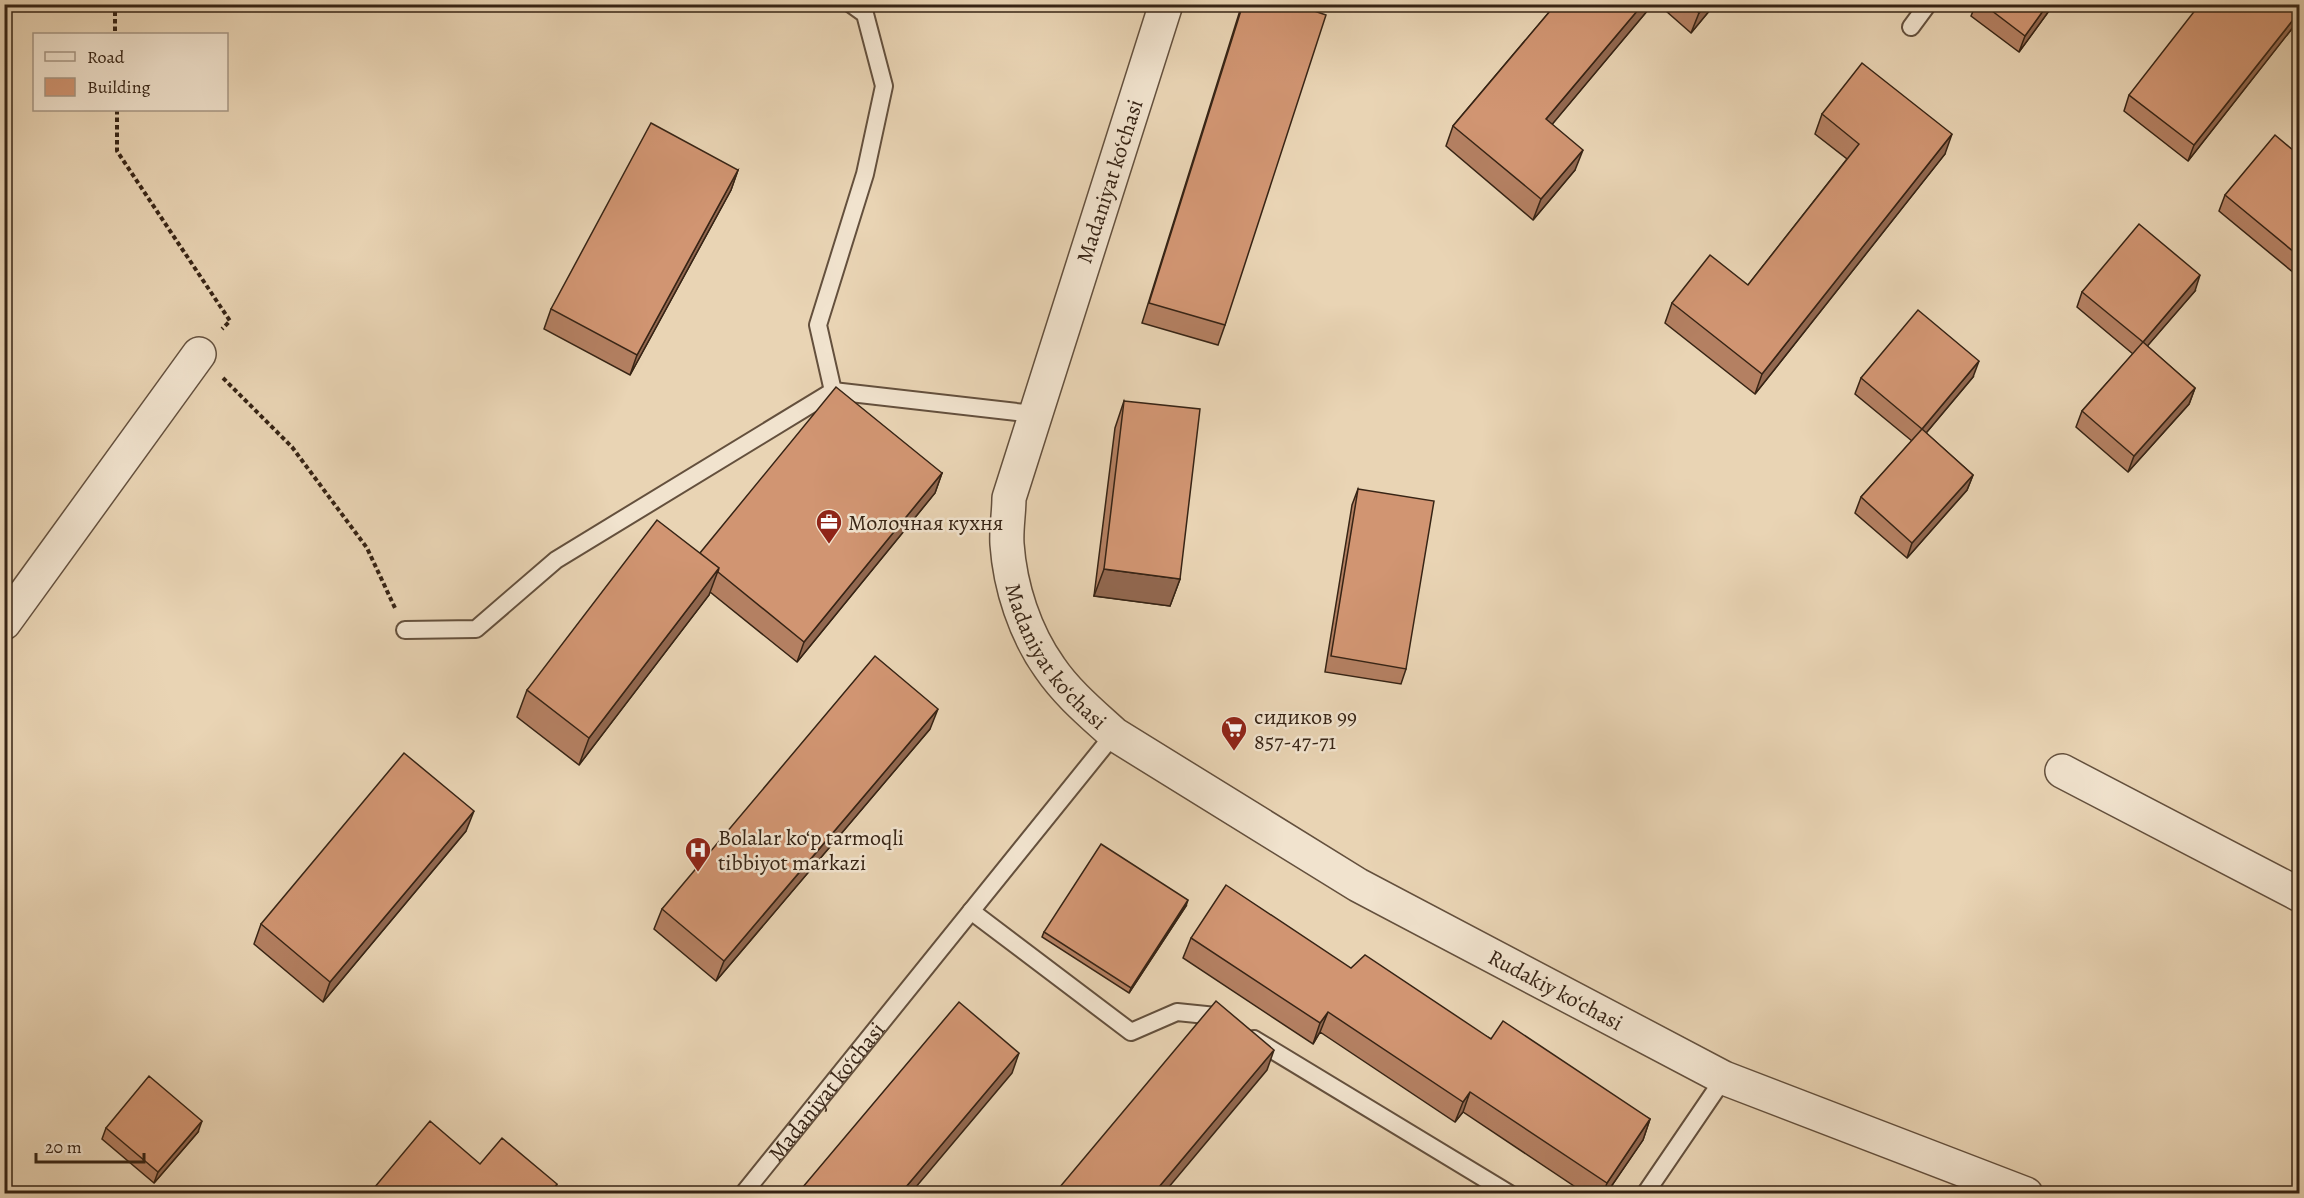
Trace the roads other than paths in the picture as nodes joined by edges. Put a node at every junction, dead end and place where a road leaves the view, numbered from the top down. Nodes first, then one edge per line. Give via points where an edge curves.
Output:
1 (851, 4) edge
2 (1166, 4) edge
3 (1928, 4) edge
4 (1911, 27) dead end
5 (199, 354) road end
6 (833, 391) junction
7 (1034, 414) junction
8 (4, 623) edge
9 (405, 630) road end
10 (1114, 734) junction
11 (2062, 771) dead end
12 (2300, 895) edge
13 (971, 911) junction
14 (1724, 1078) junction
15 (743, 1194) edge
16 (1510, 1194) edge
17 (1645, 1194) edge
18 (2026, 1194) edge

1 - 6 lane via 865,14 884,86 865,174 818,325
2 - 7 street, Madaniyat ko‘chasi
3 - 4 lane
5 - 8 street
6 - 7 lane
6 - 9 lane via 556,560 476,629
7 - 10 street, Madaniyat ko‘chasi via 1009,498 1007,542 1012,582 1027,627 1049,668
10 - 13 lane, Madaniyat ko‘chasi
10 - 14 street, Rudakiy ko‘chasi via 1358,885
11 - 12 street
13 - 15 lane, Madaniyat ko‘chasi
13 - 16 lane via 1131,1032 1176,1012 1216,1016
14 - 17 lane
14 - 18 street, Rudakiy ko‘chasi

